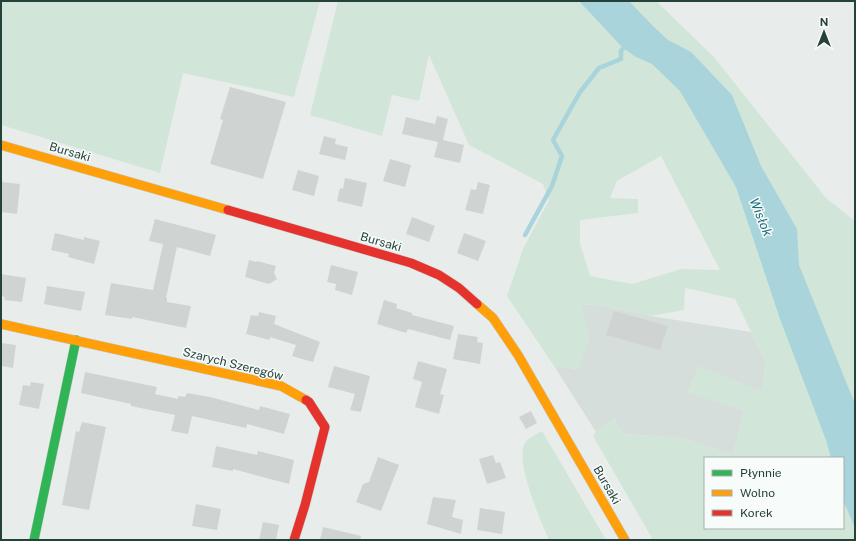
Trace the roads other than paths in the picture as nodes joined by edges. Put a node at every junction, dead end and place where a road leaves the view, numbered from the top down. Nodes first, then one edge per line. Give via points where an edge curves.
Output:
1 (1, 145) edge
2 (1, 324) edge
3 (76, 340) junction
4 (34, 540) edge
5 (294, 540) edge
6 (625, 540) edge

1 - 6 street, Bursaki via 411,263 439,275 459,288 493,318
2 - 3 street, Szarych Szeregów
3 - 4 street
3 - 5 street, Szarych Szeregów via 281,386 309,402 325,426

